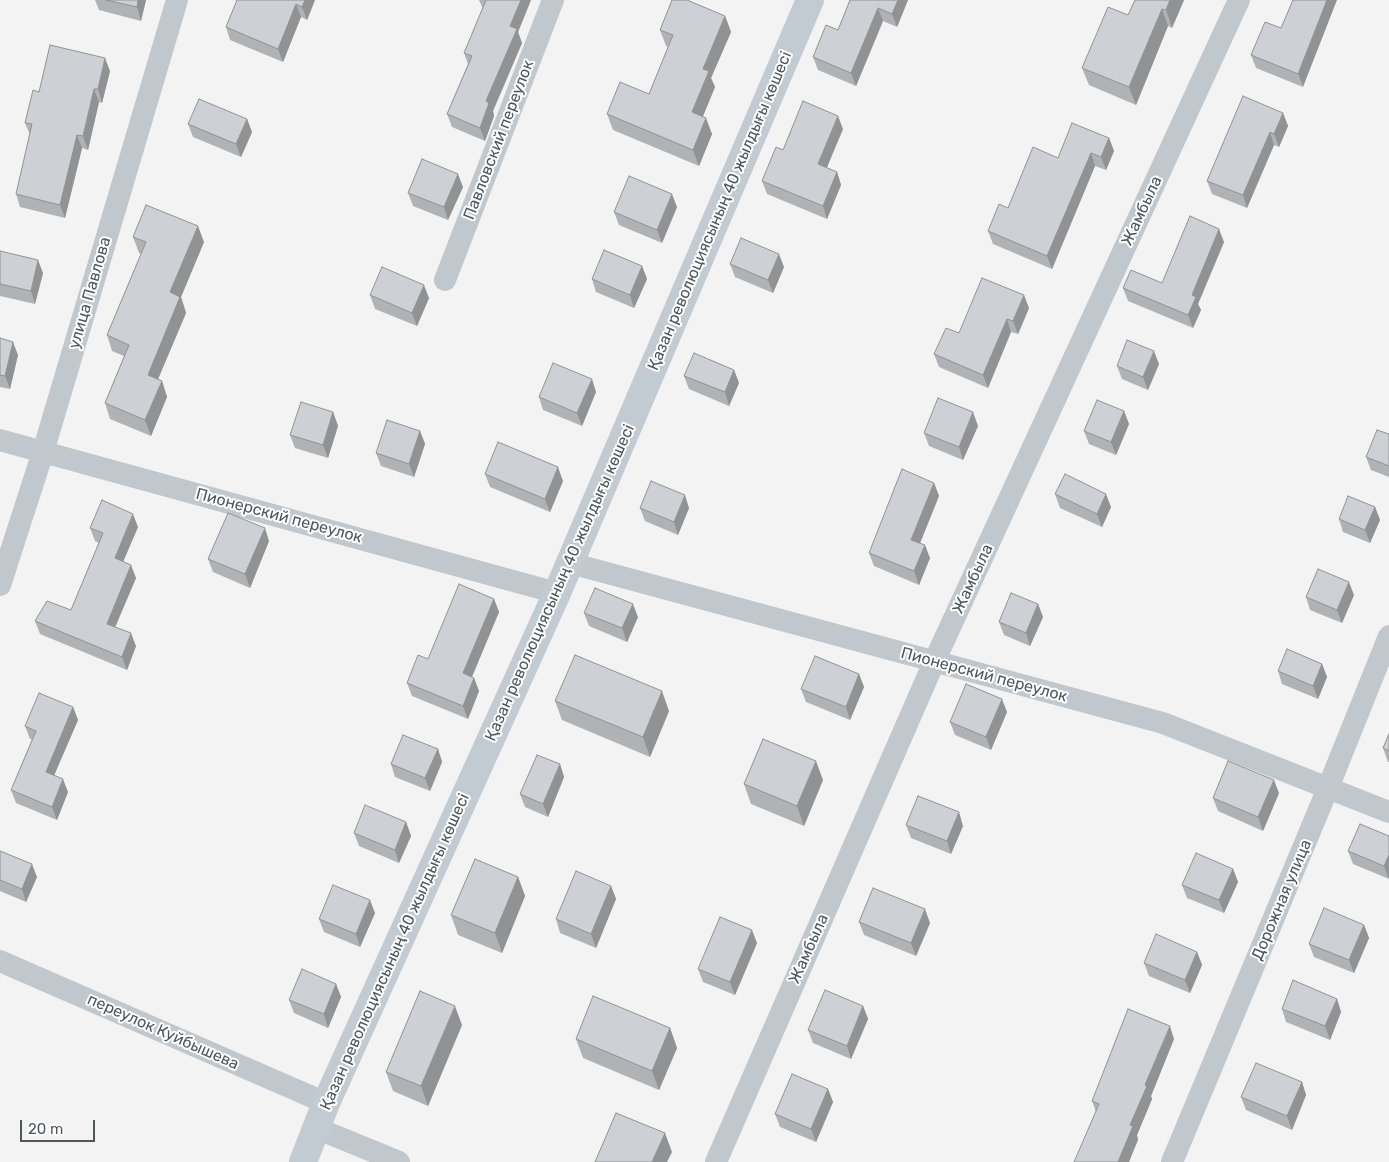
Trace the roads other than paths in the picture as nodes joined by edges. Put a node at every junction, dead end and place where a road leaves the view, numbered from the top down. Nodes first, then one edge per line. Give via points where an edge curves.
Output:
1 (177, 0) edge
2 (554, 0) edge
3 (810, 0) edge
4 (1239, 0) edge
5 (445, 280) dead end
6 (0, 440) edge
7 (43, 452) junction
8 (570, 563) junction
9 (0, 585) edge
10 (557, 592) junction
11 (1389, 636) edge
12 (934, 662) junction
13 (1328, 788) junction
14 (1389, 812) edge
15 (0, 962) edge
16 (326, 1103) junction
17 (316, 1128) junction
18 (303, 1162) edge
19 (399, 1162) edge
20 (716, 1162) edge
21 (1172, 1162) edge

1 - 7 street, улица Павлова
2 - 5 street, Павловский переулок
3 - 8 street, Қазан революциясының 40 жылдығы көшесі
4 - 12 street, Жамбыла
6 - 7 street, Пионерский переулок
7 - 9 street, улица Павлова
7 - 10 street, Пионерский переулок
8 - 10 street, Қазан революциясының 40 жылдығы көшесі
8 - 12 street, Пионерский переулок
10 - 16 street, Қазан революциясының 40 жылдығы көшесі
11 - 13 street, Дорожная улица
12 - 13 street, Пионерский переулок via 1162,723
12 - 20 street, Жамбыла
13 - 14 street, Пионерский переулок
13 - 21 street, Дорожная улица
15 - 16 street, переулок Куйбышева
16 - 17 street, Қазан революциясының 40 жылдығы көшесі
17 - 18 street, Қазан революциясының 40 жылдығы көшесі
17 - 19 street

